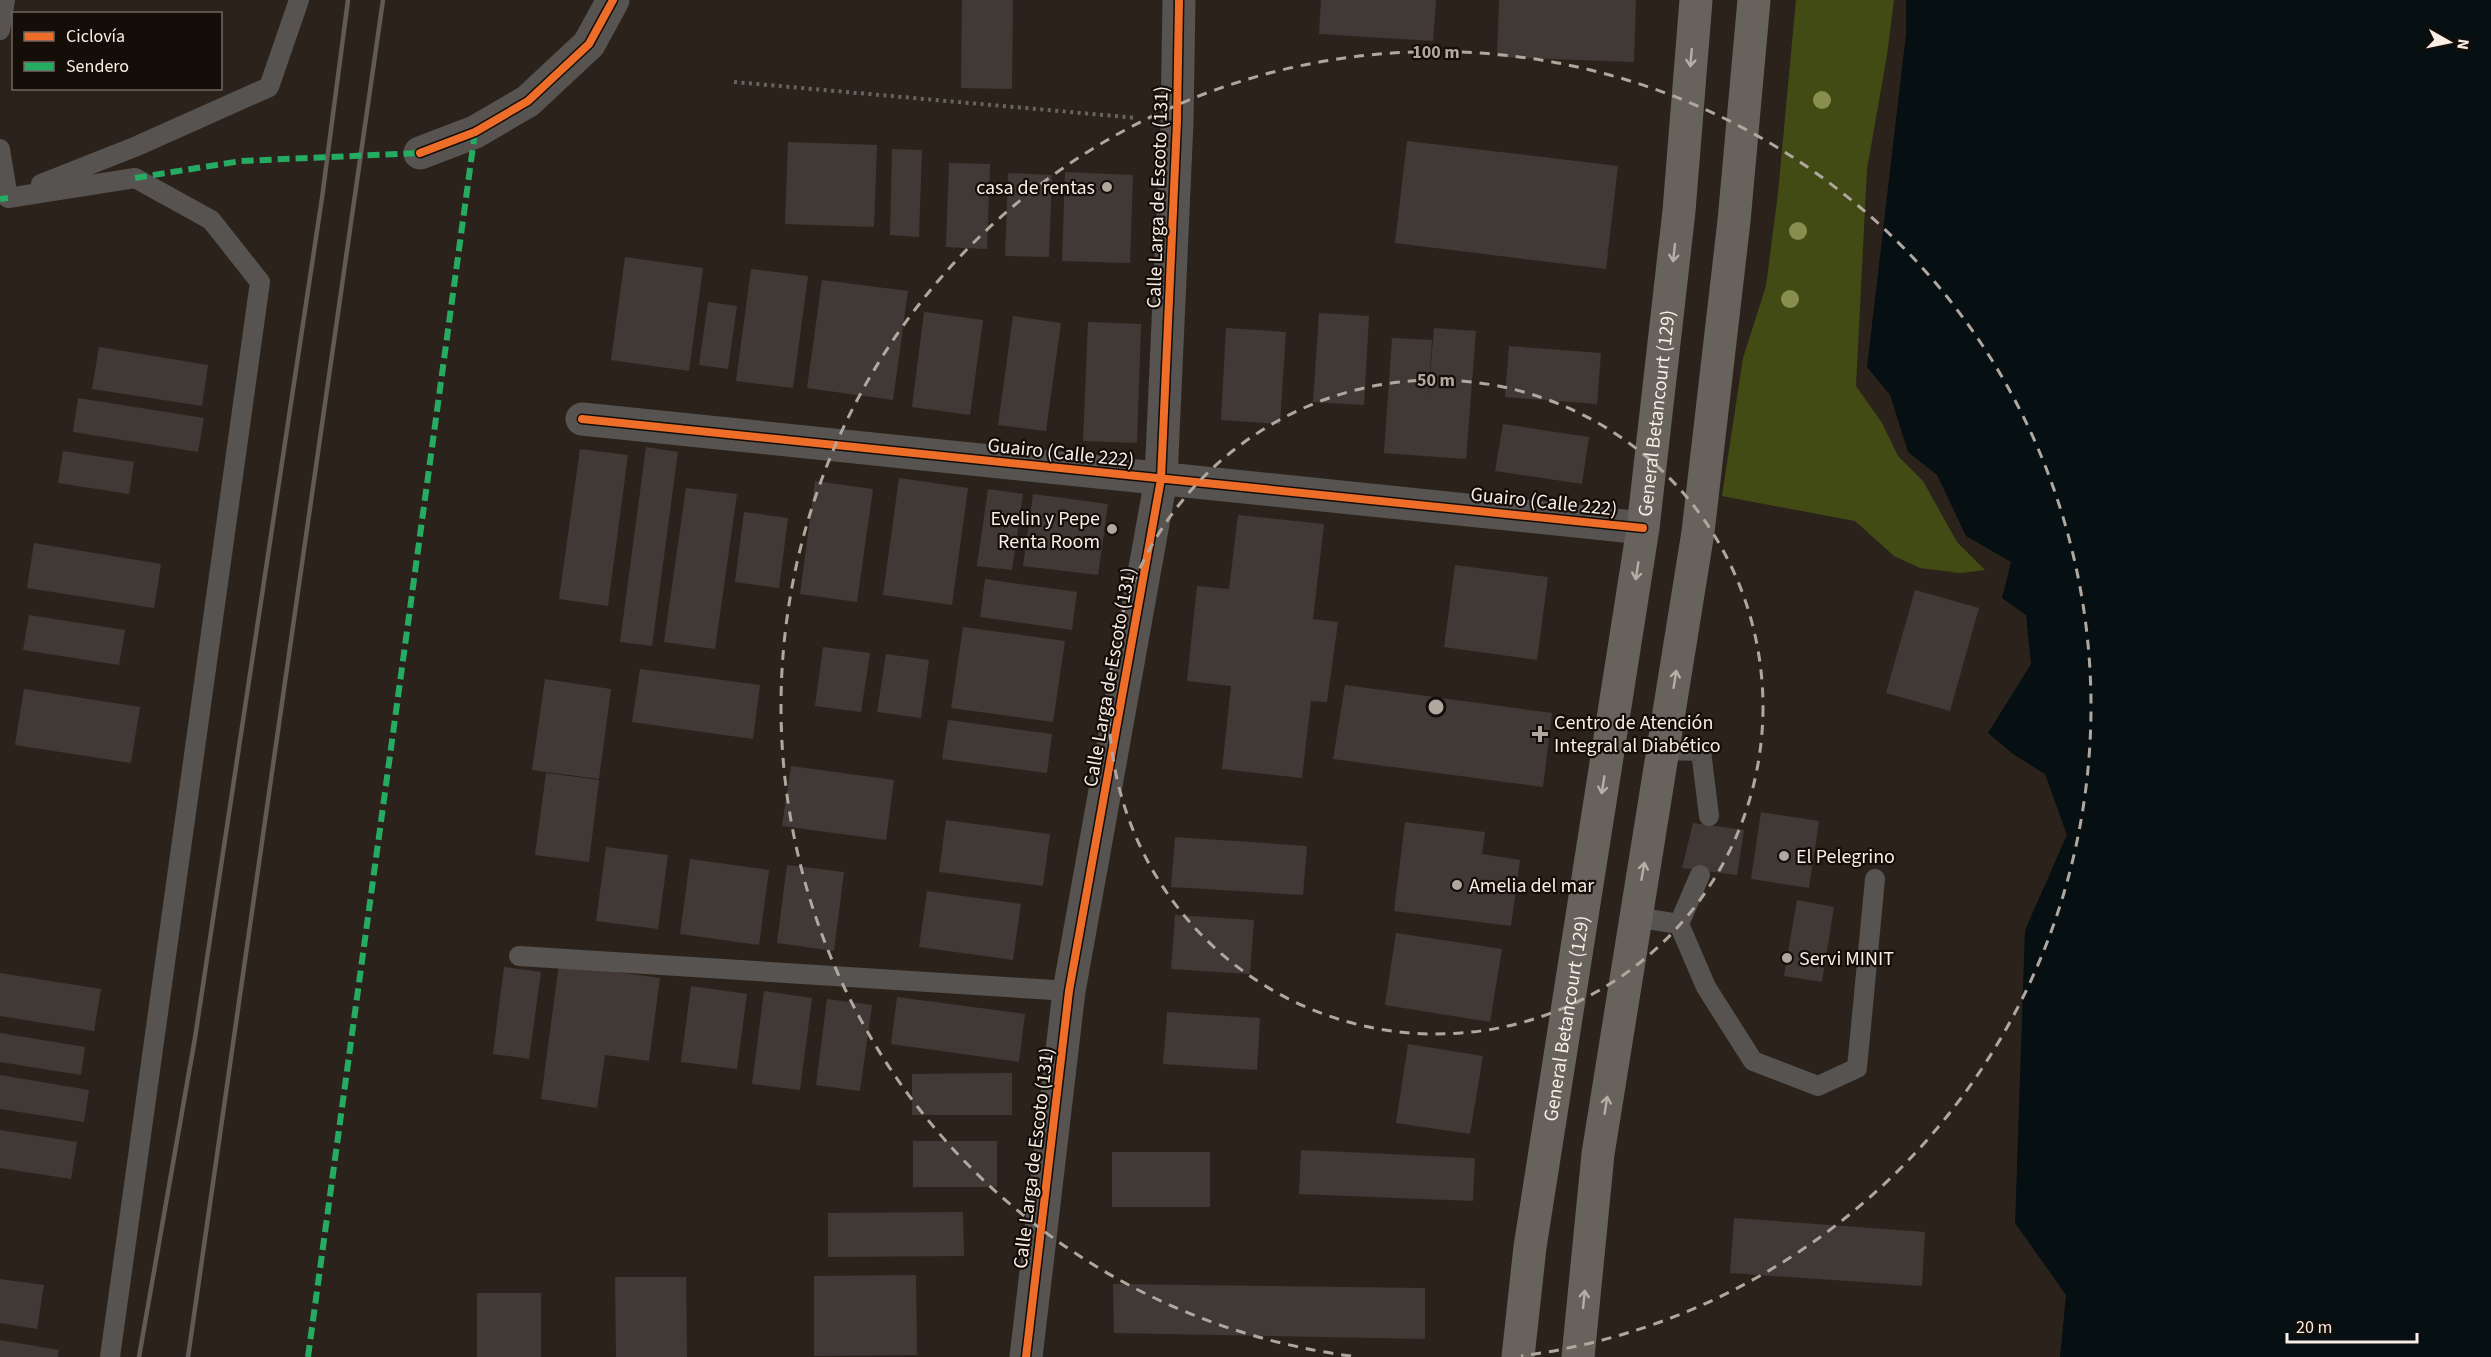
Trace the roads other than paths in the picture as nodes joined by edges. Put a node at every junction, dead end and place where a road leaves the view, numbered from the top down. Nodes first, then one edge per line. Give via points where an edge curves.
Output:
1 (5, 0) edge
2 (299, 0) edge
3 (613, 0) edge
4 (1179, 0) edge
5 (1696, 0) edge
6 (1754, 0) edge
7 (0, 30) edge
8 (0, 149) edge
9 (420, 153) dead end
10 (8, 198) junction
11 (582, 419) dead end
12 (1161, 479) junction
13 (1643, 528) junction
14 (1664, 750) junction
15 (1709, 816) dead end
16 (1700, 875) dead end
17 (1875, 879) dead end
18 (1635, 917) junction
19 (1679, 924) junction
20 (519, 956) dead end
21 (1069, 991) junction
22 (110, 1357) edge
23 (1026, 1357) edge
24 (1518, 1357) edge
25 (1578, 1357) edge

1 - 7 lane
2 - 10 lane via 269,87
3 - 9 street via 589,44 528,101 475,132
4 - 12 street, Calle Larga de Escoto (131)
5 -> 13 highway, General Betancourt (129) via 1679,211
14 -> 6 highway via 1698,532 1734,221
8 - 10 lane
10 - 22 lane via 135,178 211,220 260,282
11 - 12 street, Guairo (Calle 222)
12 - 13 street, Guairo (Calle 222)
12 - 21 street, Calle Larga de Escoto (131)
13 -> 24 highway, General Betancourt (129) via 1530,1246
14 - 15 lane via 1701,751
18 -> 14 highway
16 - 19 lane
17 - 19 lane via 1857,1068 1818,1086 1753,1061 1706,987
18 - 19 lane
25 -> 18 highway via 1599,1154
20 - 21 lane
21 - 23 street, Calle Larga de Escoto (131)

